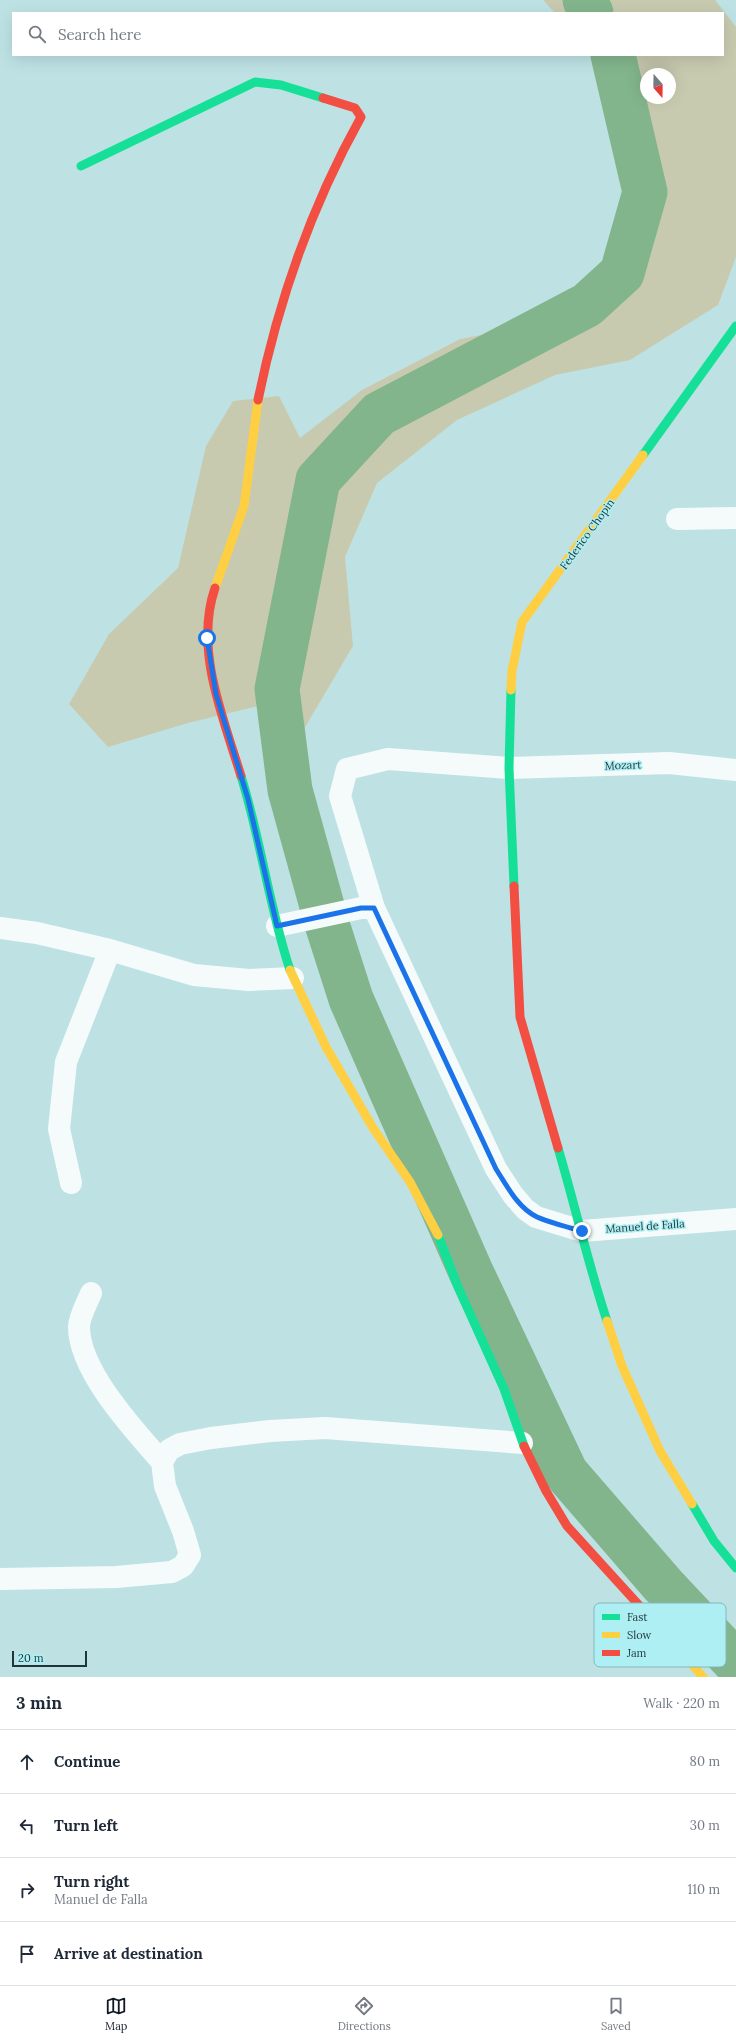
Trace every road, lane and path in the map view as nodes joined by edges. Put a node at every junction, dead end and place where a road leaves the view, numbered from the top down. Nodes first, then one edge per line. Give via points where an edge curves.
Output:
1 (81, 166) dead end
2 (736, 326) edge
3 (736, 518) edge
4 (677, 519) dead end
5 (509, 768) junction
6 (736, 770) edge
7 (368, 908) junction
8 (287, 924) junction
9 (0, 928) edge
10 (110, 950) junction
11 (293, 978) junction
12 (71, 1183) dead end
13 (736, 1219) edge
14 (582, 1231) junction
15 (91, 1293) dead end
16 (522, 1443) junction
17 (162, 1462) junction
18 (736, 1568) edge
19 (0, 1579) edge
20 (637, 1603) edge
21 (695, 1667) edge
22 (704, 1677) edge

1 - 8 street via 255,82 281,85 345,104 355,108 361,117 341,153 309,226 268,350 254,416 244,506 209,606 207,638 216,694
2 - 5 street, Federico Chopin via 522,622 512,671
3 - 4 street
5 - 6 street, Mozart via 669,763
5 - 7 street, Mozart via 388,759 347,769 340,796
5 - 14 street, Federico Chopin via 520,1017
7 - 8 street
7 - 14 street, Manuel de Falla via 496,1169 513,1195 536,1217
8 - 11 street
9 - 10 street via 37,933
10 - 11 street via 194,975 249,980
10 - 12 street via 66,1062 59,1129
11 - 16 street via 326,1047 373,1128 410,1182 435,1228 458,1288 504,1389
13 - 14 street, Manuel de Falla
14 - 18 street, Federico Chopin via 593,1278 622,1366 660,1451 714,1541
15 - 17 street via 79,1326 82,1348 95,1378
16 - 17 street via 325,1428 278,1430 180,1444 169,1450
16 - 20 street via 567,1526
17 - 19 street via 165,1486 190,1555 183,1566 172,1572 116,1577
21 - 22 street

